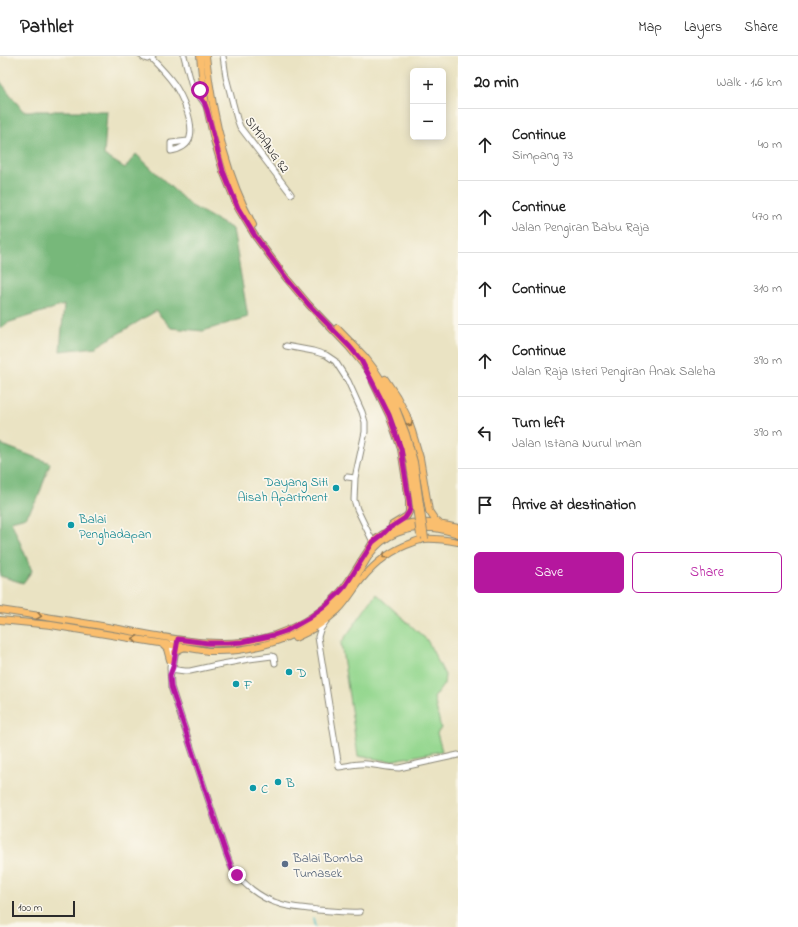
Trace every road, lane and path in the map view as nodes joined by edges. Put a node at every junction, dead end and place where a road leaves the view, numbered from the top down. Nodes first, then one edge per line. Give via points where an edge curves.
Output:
1 (142, 56) edge
2 (184, 56) edge
3 (200, 56) edge
4 (206, 56) edge
5 (223, 56) edge
6 (152, 57) edge
7 (203, 83) junction
8 (196, 92) junction
9 (207, 110) junction
10 (188, 142) dead end
11 (291, 194) dead end
12 (286, 346) dead end
13 (363, 359) junction
14 (347, 477) dead end
15 (355, 478) junction
16 (409, 500) junction
17 (426, 500) junction
18 (441, 524) junction
19 (458, 528) edge
20 (458, 534) edge
21 (382, 535) junction
22 (423, 540) junction
23 (373, 542) junction
24 (458, 542) edge
25 (0, 610) edge
26 (328, 619) junction
27 (0, 620) edge
28 (311, 631) junction
29 (318, 637) junction
30 (175, 638) junction
31 (276, 642) junction
32 (161, 643) junction
33 (175, 648) junction
34 (170, 660) junction
35 (275, 663) dead end
36 (171, 669) junction
37 (458, 755) edge
38 (360, 912) dead end

1 - 6 street via 145,59
2 - 8 street
3 - 7 main road
4 - 13 main road via 221,139 230,170 251,221 289,278
5 - 11 street, SIMPANG 82 via 240,127
6 - 10 street via 175,84 183,102 191,129
7 - 8 street
7 - 9 main road
8 - 9 street
9 - 13 main road via 223,171 238,208 255,236 296,290
12 - 15 street via 326,355 335,361 348,381 365,422
13 - 16 main road via 396,433 404,461
13 -> 17 main road via 374,366 388,383 406,414 420,458
13 - 22 main road, bridge via 380,379 406,434 414,462
14 - 15 street
15 - 23 street via 356,509
16 - 17 main road via 412,510 420,515 427,510
16 - 21 main road via 407,516
17 - 18 main road via 431,516
18 - 19 main road
18 - 21 main road via 410,523
20 - 31 main road via 432,528 412,528 395,533 371,553 343,596 327,613 298,632
21 - 23 main road
22 - 24 main road
22 -> 26 main road via 401,546 381,559 360,581 340,609
23 - 30 main road via 337,595 315,615 286,631 256,640 228,643
25 -> 30 main road
26 - 28 main road
26 - 29 street
32 -> 27 main road via 51,625
28 - 29 street
28 - 31 main road via 291,640
29 - 37 street via 339,767 367,764 399,768
30 - 33 street
31 - 33 main road via 227,651
32 - 33 main road
32 - 34 main road via 167,649
33 - 34 street
33 - 36 street
34 - 36 street
35 - 36 street via 272,656 190,671
36 - 38 street via 171,687 232,869 248,886 278,904

